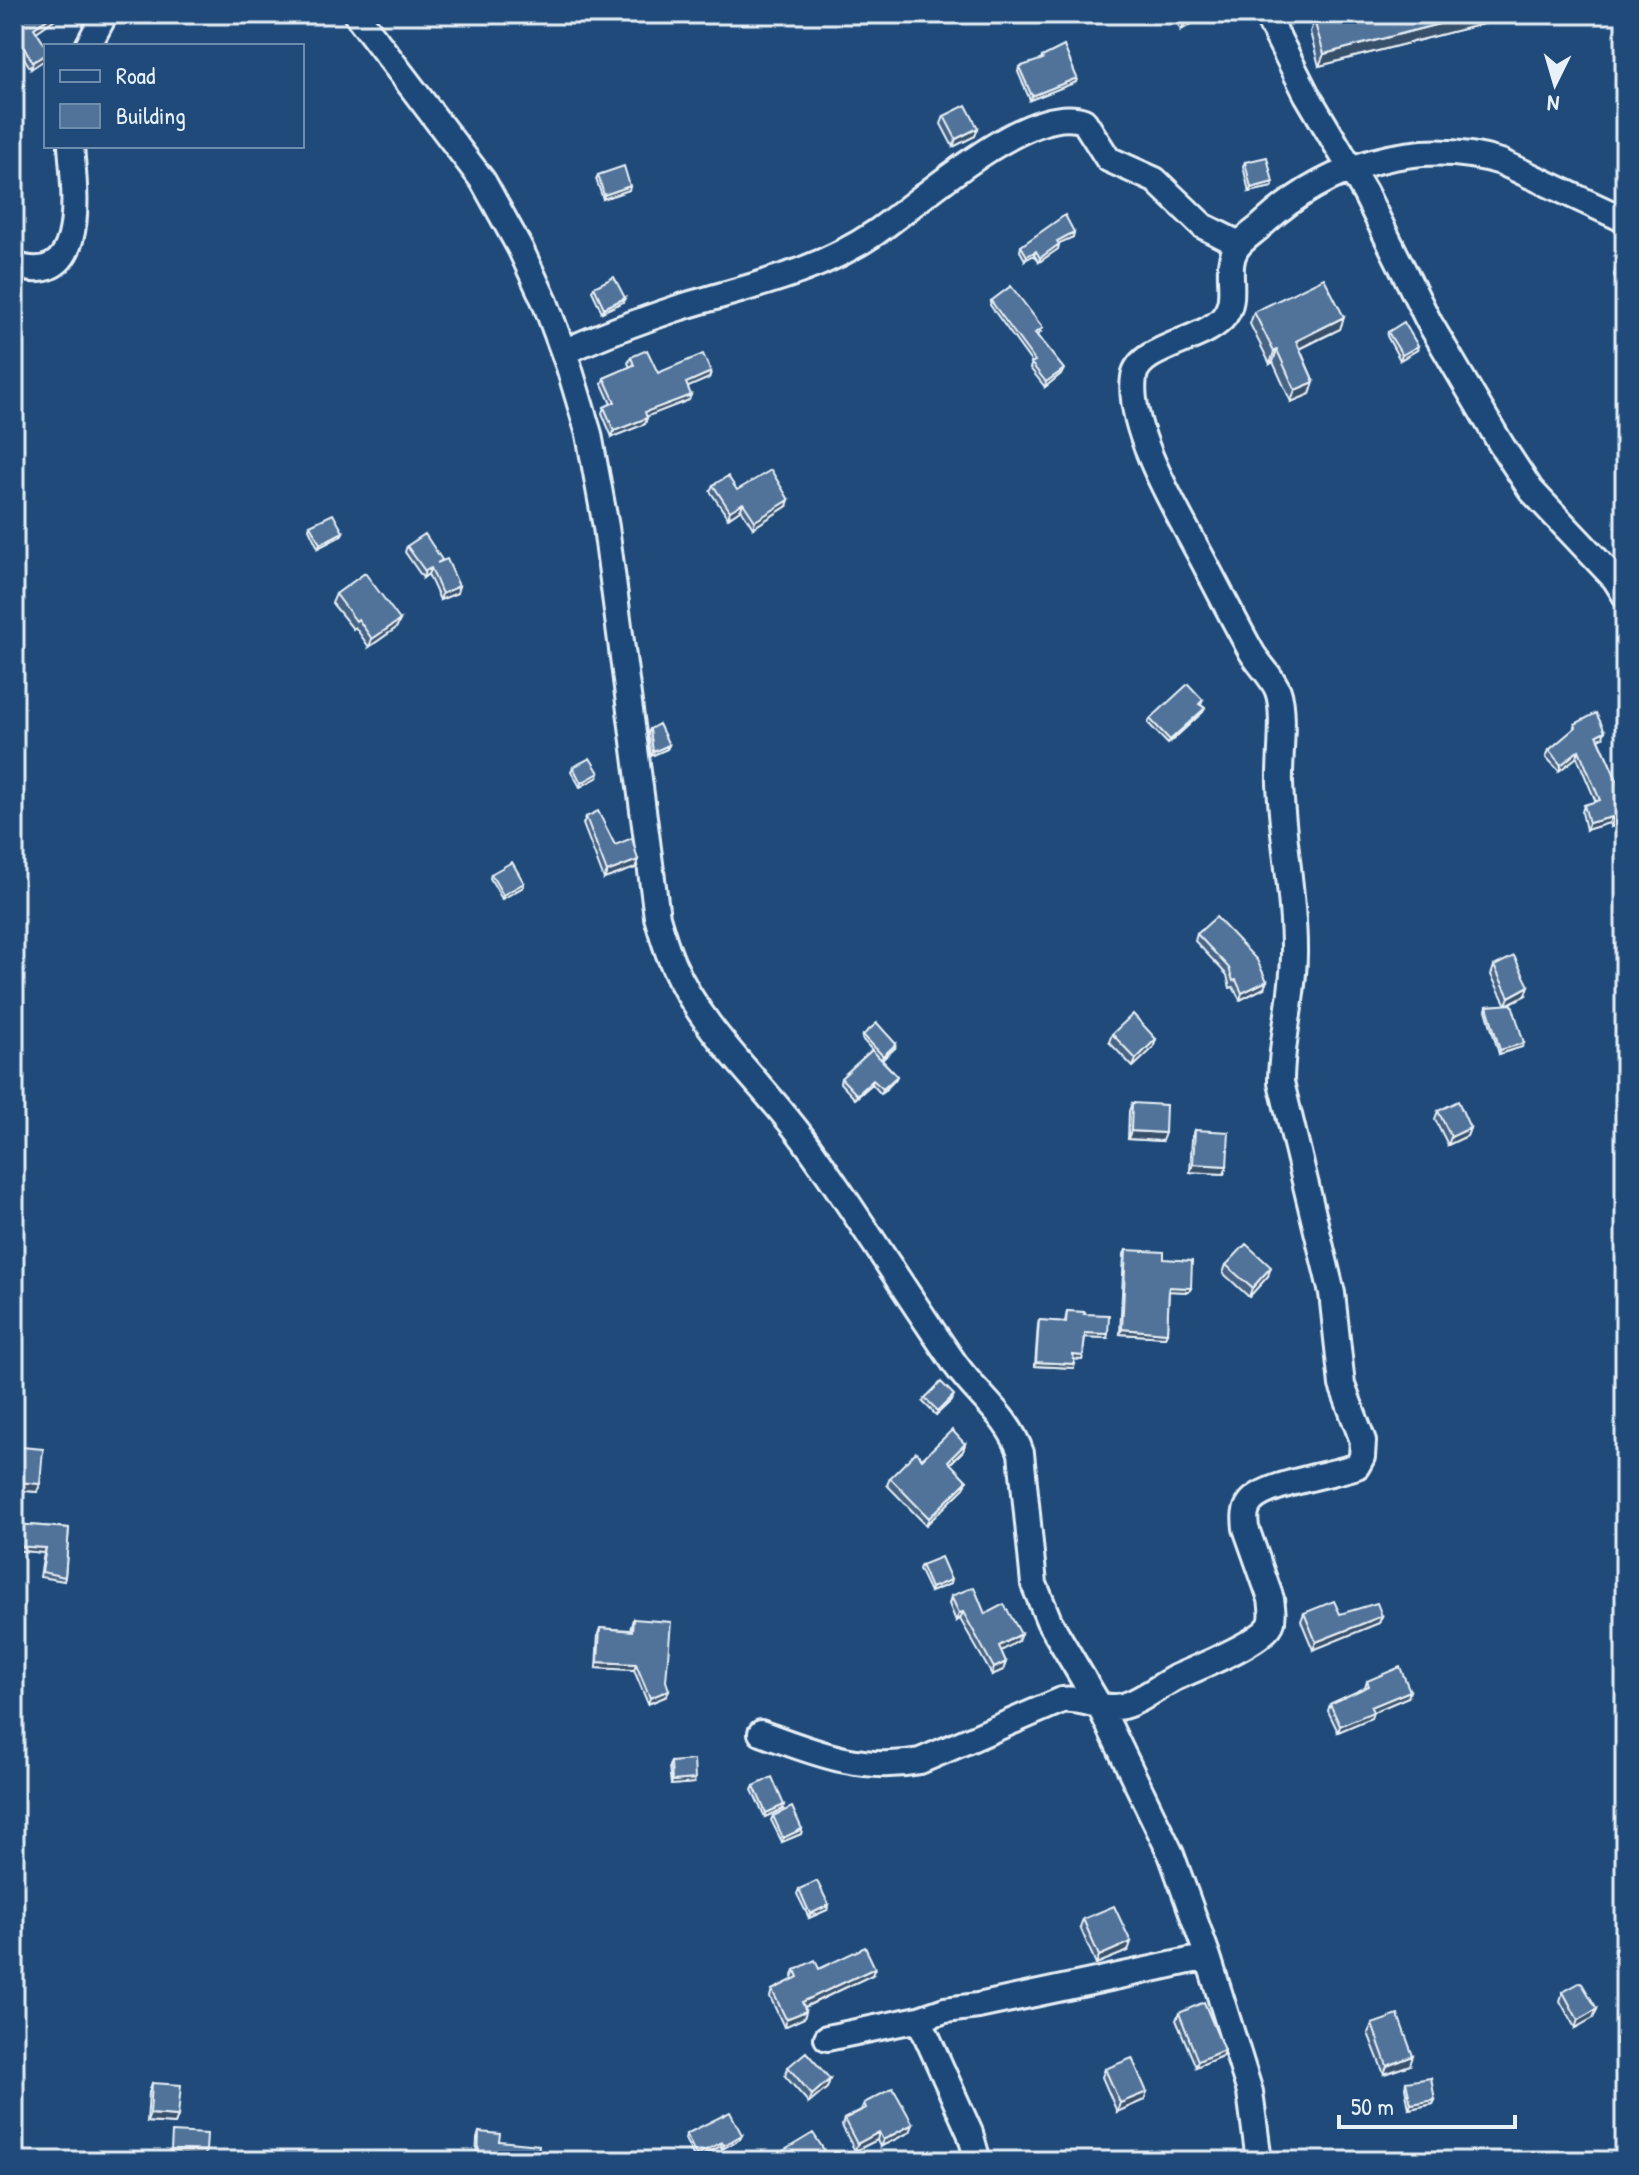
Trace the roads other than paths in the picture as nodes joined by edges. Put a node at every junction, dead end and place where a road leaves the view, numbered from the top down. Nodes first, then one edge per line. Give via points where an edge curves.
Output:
1 (105, 14) edge
2 (356, 14) edge
3 (1266, 14) edge
4 (89, 44) edge
5 (71, 148) edge
6 (1351, 170) junction
7 (1625, 220) edge
8 (1239, 244) junction
9 (14, 265) edge
10 (564, 352) junction
11 (1625, 595) edge
12 (1100, 1707) junction
13 (761, 1733) dead end
14 (1208, 1957) junction
15 (919, 2019) junction
16 (827, 2038) dead end
17 (978, 2161) edge
18 (1259, 2161) edge

1 - 4 street
2 - 10 street via 483,181 520,248
3 - 6 street
5 - 9 street via 75,224 65,251 42,269
6 - 7 street via 1381,158 1422,152 1479,155
6 - 8 street via 1310,188
6 - 11 street via 1429,322 1502,446 1531,490
8 - 10 street via 1203,226 1155,180 1108,159 1084,121 1061,118 1004,138 872,235 810,269 678,308
8 - 12 street via 1231,264 1231,303 1225,316 1207,332 1137,364 1134,390 1150,455 1174,509 1254,657 1278,690 1282,828 1294,944 1281,1082 1332,1293 1342,1385 1364,1449 1357,1466 1268,1491 1248,1505 1246,1528 1271,1599 1270,1626 1137,1700
10 - 12 street via 589,434 606,527 657,917 673,964 709,1022 846,1198 955,1365 1015,1437 1034,1584 1049,1621
12 - 13 street via 1062,1700 920,1761 898,1765 843,1760
12 - 14 street via 1171,1854
14 - 15 street
14 - 18 street via 1250,2092
15 - 16 street
15 - 17 street

